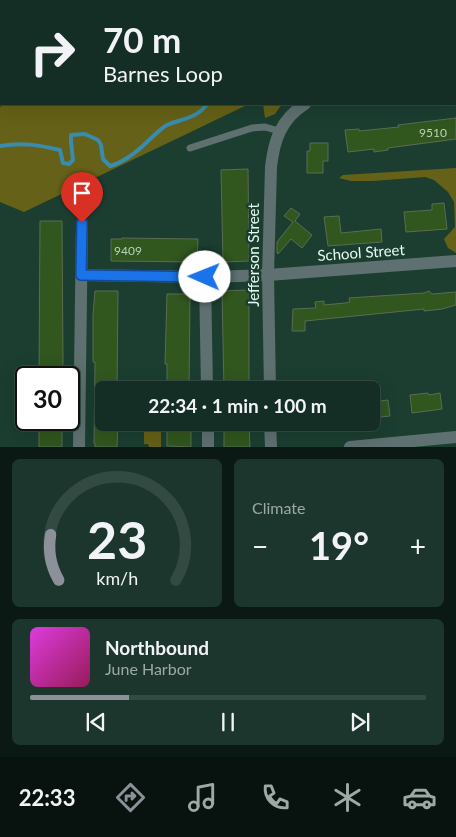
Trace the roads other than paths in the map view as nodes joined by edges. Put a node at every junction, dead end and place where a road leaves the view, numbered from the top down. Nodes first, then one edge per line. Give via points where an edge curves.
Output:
1 (303, 105) edge
2 (281, 127) junction
3 (190, 148) dead end
4 (82, 223) dead end
5 (456, 261) edge
6 (81, 275) junction
7 (268, 275) junction
8 (205, 277) junction
9 (207, 381) edge
10 (270, 381) edge
11 (208, 431) edge
12 (270, 431) edge
13 (456, 437) edge
14 (79, 447) edge
15 (208, 447) edge
16 (271, 447) edge
17 (350, 447) edge

1 - 2 street
2 - 3 lane via 252,128
2 - 7 street, Jefferson Street via 270,168
4 - 6 street
5 - 7 street, School Street
6 - 8 street, School Street
6 - 14 street
7 - 8 street, School Street
7 - 10 street, Jefferson Street
8 - 9 street
11 - 15 street
12 - 16 street
13 - 17 street

